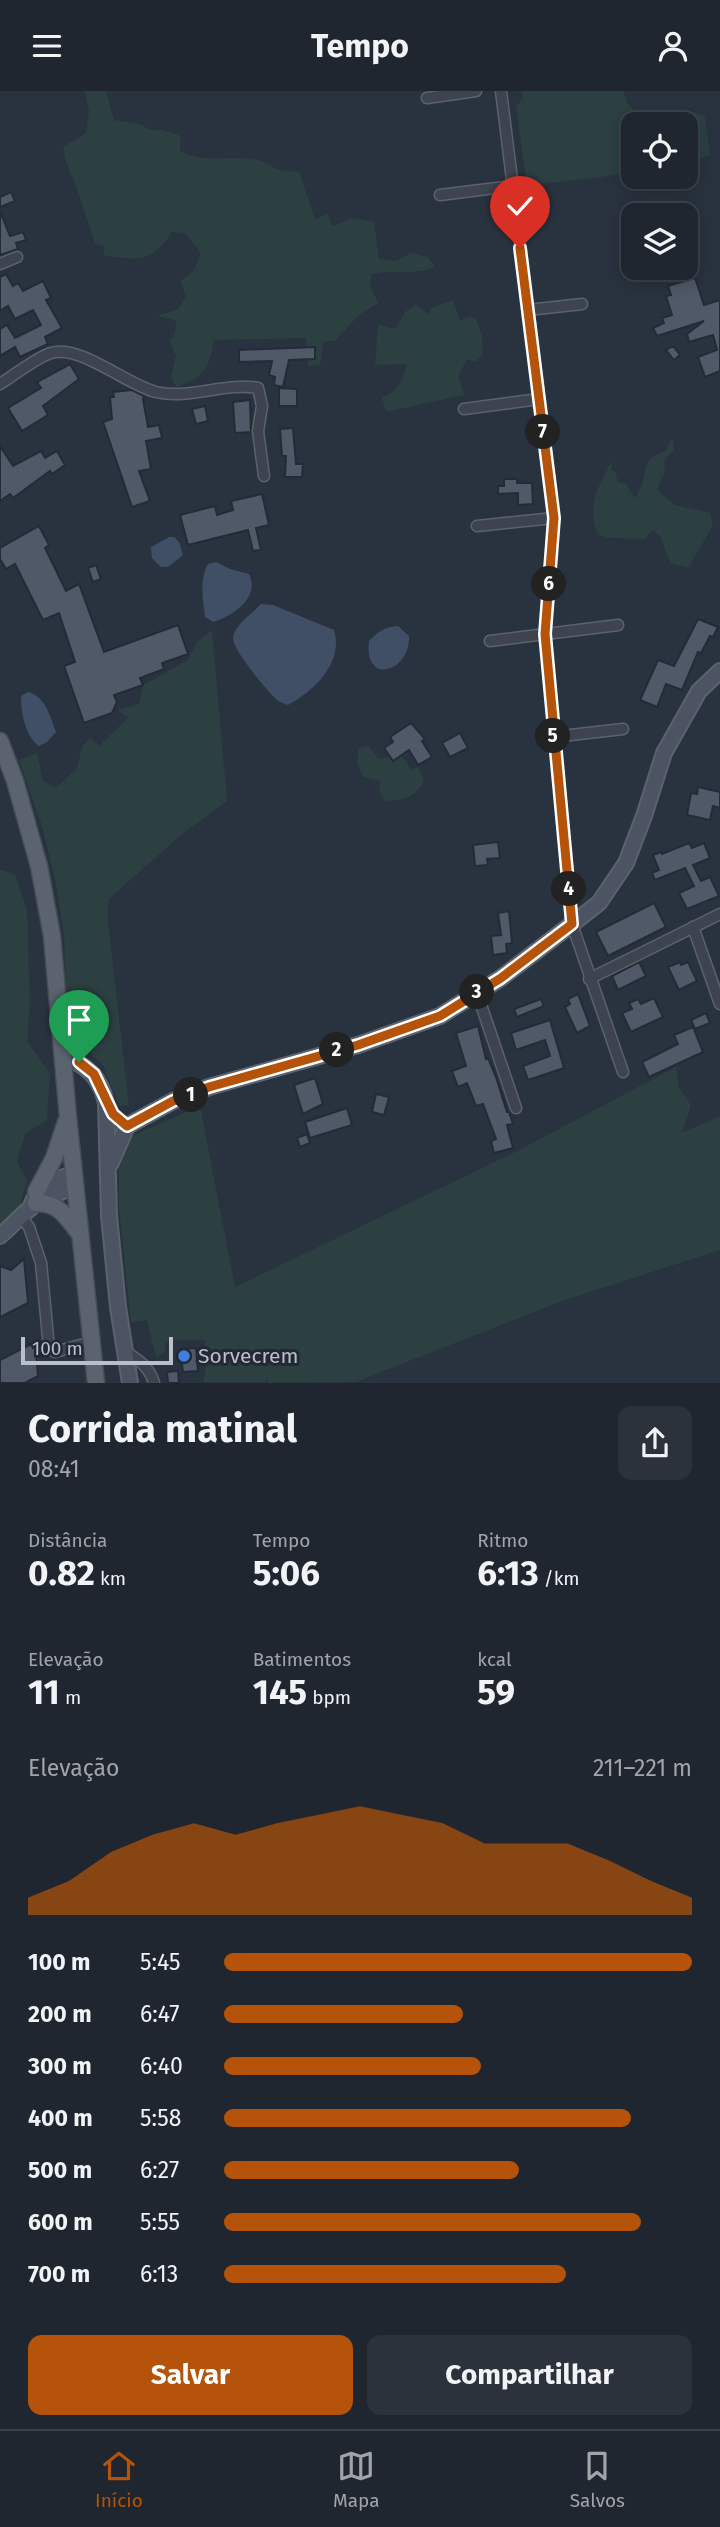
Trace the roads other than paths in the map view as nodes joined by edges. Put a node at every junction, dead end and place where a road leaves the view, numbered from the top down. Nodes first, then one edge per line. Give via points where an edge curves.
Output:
1 (476, 91) edge
2 (501, 91) edge
3 (427, 97) dead end
4 (512, 186) junction
5 (440, 195) dead end
6 (17, 257) dead end
7 (0, 264) edge
8 (582, 303) dead end
9 (528, 310) junction
10 (0, 384) edge
11 (539, 399) junction
12 (464, 409) dead end
13 (264, 476) dead end
14 (554, 518) junction
15 (477, 526) dead end
16 (618, 625) dead end
17 (545, 634) junction
18 (490, 641) dead end
19 (720, 671) edge
20 (624, 729) dead end
21 (553, 737) junction
22 (0, 741) edge
23 (8, 781) edge
24 (720, 914) edge
25 (572, 924) junction
26 (693, 927) junction
27 (589, 979) junction
28 (477, 993) junction
29 (720, 1004) edge
30 (62, 1056) junction
31 (624, 1072) dead end
32 (106, 1103) junction
33 (516, 1108) dead end
34 (68, 1117) junction
35 (127, 1126) junction
36 (108, 1171) junction
37 (74, 1179) junction
38 (31, 1206) junction
39 (80, 1234) junction
40 (0, 1236) edge
41 (91, 1342) junction
42 (126, 1352) junction
43 (96, 1383) edge
44 (130, 1383) edge
45 (154, 1383) edge

1 - 3 street
2 - 4 street
4 - 5 street
4 - 9 street
6 - 7 street
8 - 9 street
9 - 11 street
10 - 13 street via 51,352 69,352 156,392 186,395 240,385 258,388
11 - 12 street
11 - 14 street
14 - 15 street
14 - 17 street
16 - 17 street
17 - 18 street
17 - 21 street
19 - 25 street via 699,691 664,753 626,863 599,903
20 - 21 street
21 - 25 street
22 - 23 main road
23 - 30 main road via 39,866 50,924
24 - 26 street
25 - 27 street
25 - 28 street
26 - 27 street
26 - 29 street
27 - 31 street
28 - 33 street
28 - 35 street via 440,1016 358,1045 209,1087
30 - 32 street via 94,1074
30 - 34 main road
32 - 35 street
32 - 36 street
34 - 37 main road
34 - 38 main road
35 - 36 street
36 - 42 street via 118,1307
37 - 38 street via 67,1176 50,1182
37 - 39 main road
38 - 39 main road via 55,1206
38 - 40 street
38 - 41 street via 29,1227 41,1263 49,1348 61,1352
39 - 41 main road
41 - 43 main road
42 - 44 street
42 - 45 street via 141,1362

